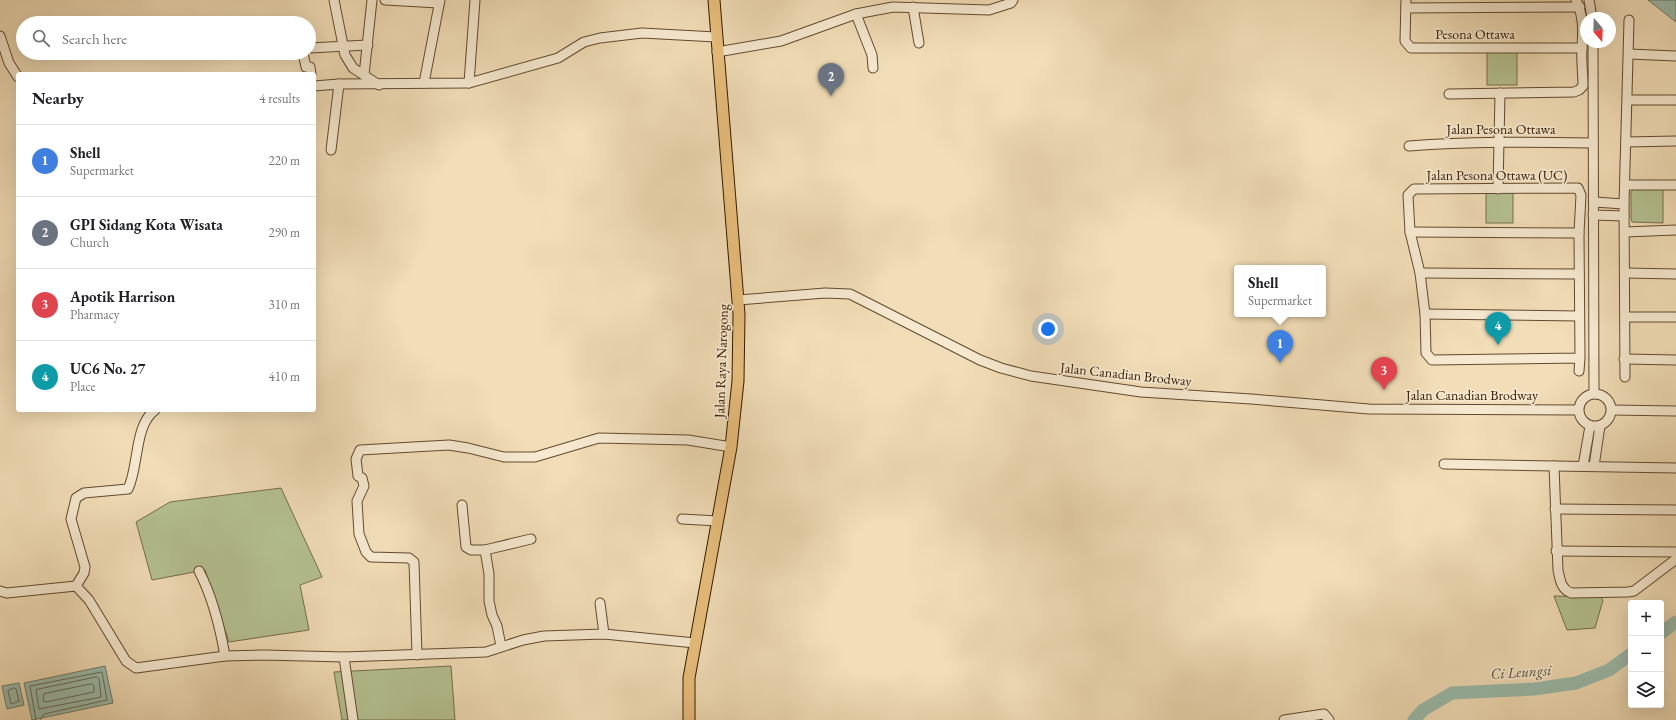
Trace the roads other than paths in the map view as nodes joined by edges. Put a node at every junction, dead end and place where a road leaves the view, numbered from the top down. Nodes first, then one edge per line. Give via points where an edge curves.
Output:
1 (334, 0) edge
2 (372, 0) edge
3 (385, 0) edge
4 (475, 0) edge
5 (714, 0) edge
6 (951, 0) edge
7 (1013, 0) edge
8 (1589, 0) edge
9 (439, 2) edge
10 (1406, 4) edge
11 (1578, 4) edge
12 (913, 7) junction
13 (950, 10) junction
14 (1591, 12) edge
15 (856, 14) junction
16 (1629, 20) dead end
17 (0, 36) edge
18 (716, 37) junction
19 (919, 43) dead end
20 (342, 45) junction
21 (368, 45) junction
22 (316, 47) edge
23 (1580, 48) edge
24 (1582, 48) edge
25 (1593, 48) edge
26 (717, 52) junction
27 (1629, 54) junction
28 (1676, 56) edge
29 (305, 60) edge
30 (873, 68) dead end
31 (311, 72) edge
32 (16, 74) edge
33 (364, 75) junction
34 (424, 83) junction
35 (469, 83) junction
36 (339, 84) junction
37 (379, 85) junction
38 (316, 86) edge
39 (1500, 93) junction
40 (1450, 94) dead end
41 (1628, 100) junction
42 (1676, 100) edge
43 (1498, 141) junction
44 (1676, 141) edge
45 (1626, 142) junction
46 (1593, 143) junction
47 (1409, 146) dead end
48 (331, 150) dead end
49 (1626, 185) junction
50 (1676, 185) edge
51 (1498, 189) junction
52 (1594, 202) junction
53 (1624, 204) junction
54 (1593, 215) junction
55 (1624, 216) junction
56 (1676, 230) edge
57 (1410, 232) junction
58 (1625, 232) junction
59 (1579, 233) junction
60 (1420, 273) junction
61 (1626, 273) junction
62 (1579, 274) junction
63 (1676, 274) edge
64 (738, 300) junction
65 (1424, 314) junction
66 (1579, 316) junction
67 (1625, 317) junction
68 (1676, 317) edge
69 (1580, 358) junction
70 (1624, 359) junction
71 (1676, 360) edge
72 (1579, 371) dead end
73 (1625, 377) dead end
74 (1594, 394) junction
75 (1578, 410) junction
76 (1612, 410) junction
77 (1676, 411) edge
78 (153, 412) edge
79 (1590, 426) junction
80 (1600, 426) junction
81 (731, 448) junction
82 (1444, 464) dead end
83 (1554, 466) junction
84 (1583, 466) junction
85 (1594, 466) junction
86 (1676, 468) edge
87 (462, 505) dead end
88 (1555, 509) junction
89 (1676, 510) edge
90 (682, 519) dead end
91 (718, 521) junction
92 (531, 539) dead end
93 (485, 550) junction
94 (1556, 551) junction
95 (1676, 552) edge
96 (1676, 559) edge
97 (199, 571) dead end
98 (76, 586) junction
99 (0, 591) edge
100 (600, 603) dead end
101 (604, 634) junction
102 (695, 642) junction
103 (501, 646) junction
104 (417, 655) junction
105 (225, 656) junction
106 (344, 657) junction
107 (353, 720) edge
108 (689, 720) edge
109 (1284, 720) edge
110 (1329, 720) edge

1 - 20 street
2 - 21 street
3 - 9 street
4 - 35 street
5 - 18 main road, Jalan Raya Narogong
6 - 13 street
7 - 13 street via 989,10
8 - 14 street
9 - 34 street
10 - 11 street, Pesona Ottawa
10 - 23 street, Pesona Ottawa via 1406,41 1411,48
12 - 13 street
12 - 15 street via 893,7
12 - 19 street
15 - 26 street via 781,41
15 - 30 street via 872,55
16 - 27 street
17 - 32 street via 9,63
18 - 26 main road, Jalan Raya Narogong
18 - 35 street via 642,33 600,38 584,42 558,58
20 - 21 street
20 - 22 street
20 - 33 street via 354,68
21 - 33 street
24 - 39 street via 1583,86 1579,90
25 - 46 street
26 - 64 main road, Jalan Raya Narogong
27 - 28 street
27 - 41 street
29 - 31 street
33 - 37 street
34 - 35 street
34 - 37 street
36 - 37 street
36 - 38 street
36 - 48 street
39 - 40 street
39 - 43 street
41 - 42 street
41 - 45 street
43 - 46 street, Jalan Pesona Ottawa
43 - 47 street, Jalan Pesona Ottawa
43 - 51 street
44 - 45 street
45 - 49 street
46 - 52 street
49 - 50 street
49 - 53 street
51 - 57 street, Jalan Pesona Ottawa (UC) via 1414,189 1408,195
51 - 59 street, Jalan Pesona Ottawa (UC) via 1578,188 1581,195
52 - 53 street
52 - 54 street
53 - 55 street
54 - 55 street
54 - 74 street
55 - 58 street
56 - 58 street
57 - 59 street
57 - 60 street, Jalan Pesona Ottawa (UC)
58 - 61 street
59 - 62 street
60 - 62 street
60 - 65 street, Jalan Pesona Ottawa (UC)
61 - 63 street
61 - 67 street
62 - 66 street
64 - 75 street, Jalan Canadian Brodway via 825,293 850,294 980,360 1001,368 1031,376 1141,392 1369,409
64 - 81 main road, Jalan Raya Narogong via 738,381
65 - 66 street
65 - 69 street, Jalan Pesona Ottawa (UC) via 1426,353 1432,360
66 - 69 street
67 - 68 street
67 - 70 street
69 - 72 street
70 - 71 street
70 - 73 street
74 - 75 street via 1581,400
74 - 76 street via 1600,394 1608,400
75 - 79 street via 1581,420
76 - 77 street
76 - 80 street via 1608,420
78 - 98 street via 145,423 140,437 128,489 84,493 76,498 71,519 85,567
79 - 80 street
79 - 84 street
80 - 85 street
81 - 91 main road, Jalan Raya Narogong
81 - 104 street via 688,440 599,438 535,457 504,457 449,445 360,450 356,459 358,476 362,478 364,486 357,501 359,534 366,552 372,557 409,558 414,562
82 - 83 street
83 - 84 street
83 - 88 street
84 - 85 street
85 - 86 street
87 - 93 street via 466,547 471,550
88 - 89 street
88 - 94 street
90 - 91 street
91 - 102 main road, Jalan Raya Narogong
92 - 93 street
93 - 103 street via 489,574 489,601 498,626
94 - 95 street
94 - 96 street via 1562,584 1565,591 1571,593 1634,591
97 - 105 street via 219,624
98 - 99 street
98 - 105 street via 89,600 126,661 136,668
100 - 101 street
101 - 102 street
101 - 103 street via 544,636
102 - 108 main road, Jalan Raya Narogong via 689,678
103 - 104 street via 486,652
104 - 106 street
105 - 106 street
106 - 107 street
109 - 110 street via 1324,714

